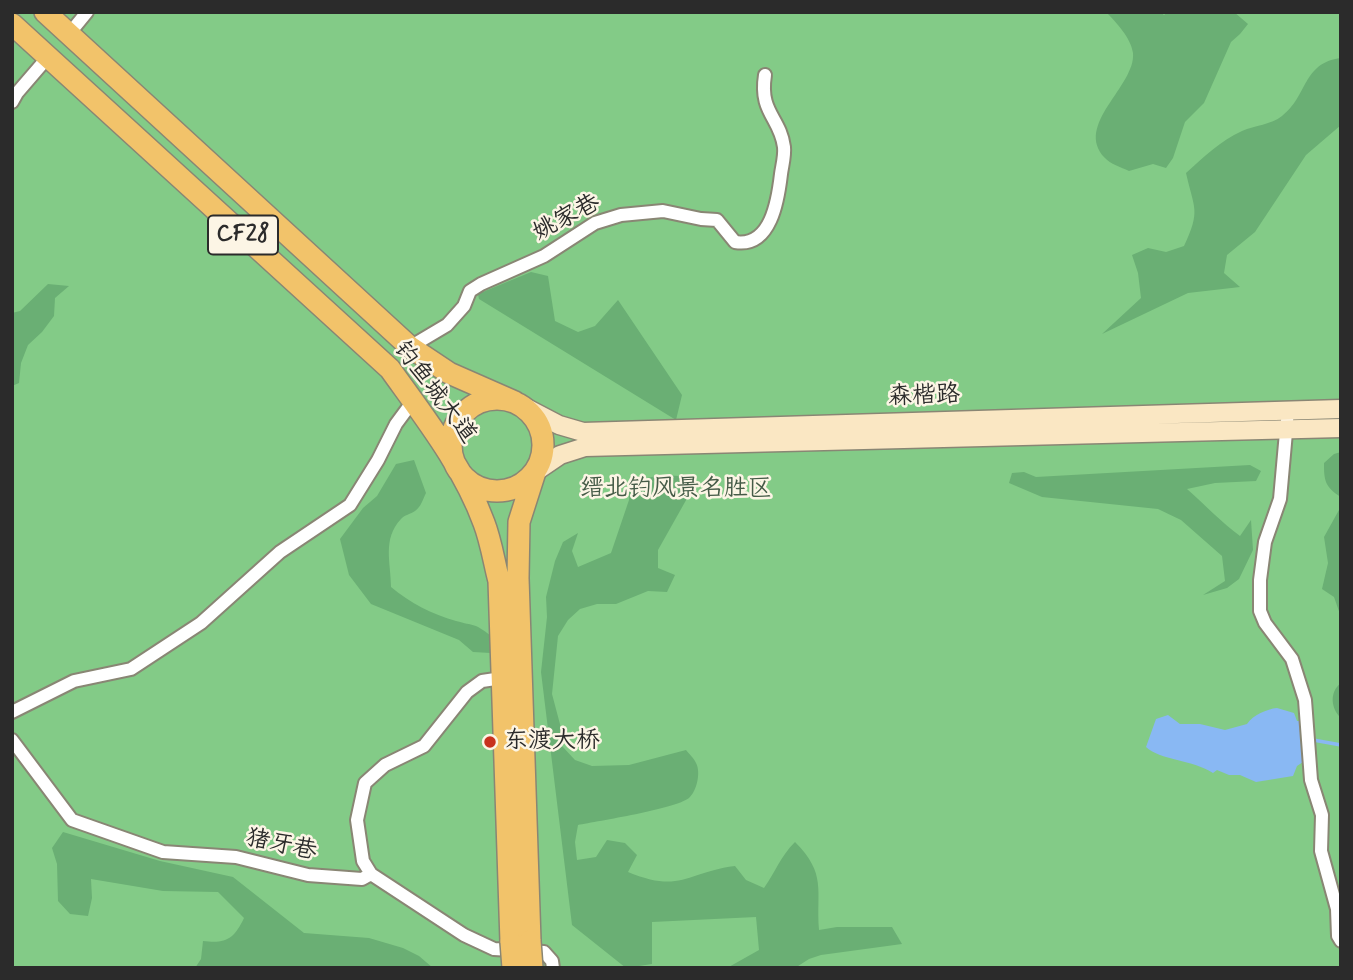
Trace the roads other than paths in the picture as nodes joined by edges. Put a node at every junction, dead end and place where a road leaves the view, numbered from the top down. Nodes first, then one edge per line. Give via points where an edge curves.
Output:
1 (45, 12) edge
2 (87, 12) edge
3 (12, 24) edge
4 (69, 34) junction
5 (48, 57) junction
6 (765, 75) dead end
7 (12, 102) edge
8 (410, 347) junction
9 (413, 401) junction
10 (514, 402) junction
11 (1341, 409) edge
12 (1287, 419) junction
13 (1341, 428) edge
14 (454, 462) junction
15 (535, 472) junction
16 (502, 678) junction
17 (12, 712) edge
18 (12, 740) edge
19 (371, 874) junction
20 (1341, 941) edge
21 (521, 942) junction
22 (513, 968) edge
23 (532, 968) edge
24 (553, 968) edge

1 - 4 main road, 钓鱼城大道 / CF28
2 - 4 street
3 - 5 main road, 钓鱼城大道 / CF28
4 - 8 main road, 钓鱼城大道 / CF28
5 - 7 street
5 - 9 main road, 钓鱼城大道 / CF28 via 390,369
6 - 8 street, 姚家巷 via 763,100 784,148 777,203 762,235 735,242 716,220 663,211 595,223 544,256 470,291 447,325
8 - 10 main road, 钓鱼城大道 / CF28 via 449,373
9 - 14 main road, 钓鱼城大道 / CF28
9 - 17 street via 350,505 280,552 201,622 131,668 74,681
10 - 12 main road, 森楷路 via 583,432
10 - 14 main road via 485,400 471,407 453,432
10 - 15 main road via 535,418 541,430 542,452
11 - 12 main road, 森楷路
12 - 13 main road, 森楷路
12 - 15 main road, 森楷路 via 585,447 560,455
12 - 20 street via 1280,499 1265,542 1260,611 1292,659 1305,700 1311,780 1322,815 1321,850
14 - 15 main road via 472,483 498,491 512,489
14 - 16 main road, 钓鱼城大道 via 485,523 499,581
15 - 21 main road via 519,522
16 - 19 street via 482,681 467,692 424,746 385,765 365,783 357,820 363,861
16 - 21 main road, 钓鱼城大道
18 - 19 street, 猪牙巷 via 72,820 163,852 236,857 308,875 362,879
19 - 24 street via 464,935 494,949 544,951
21 - 22 main road, bridge
21 - 23 main road, bridge

